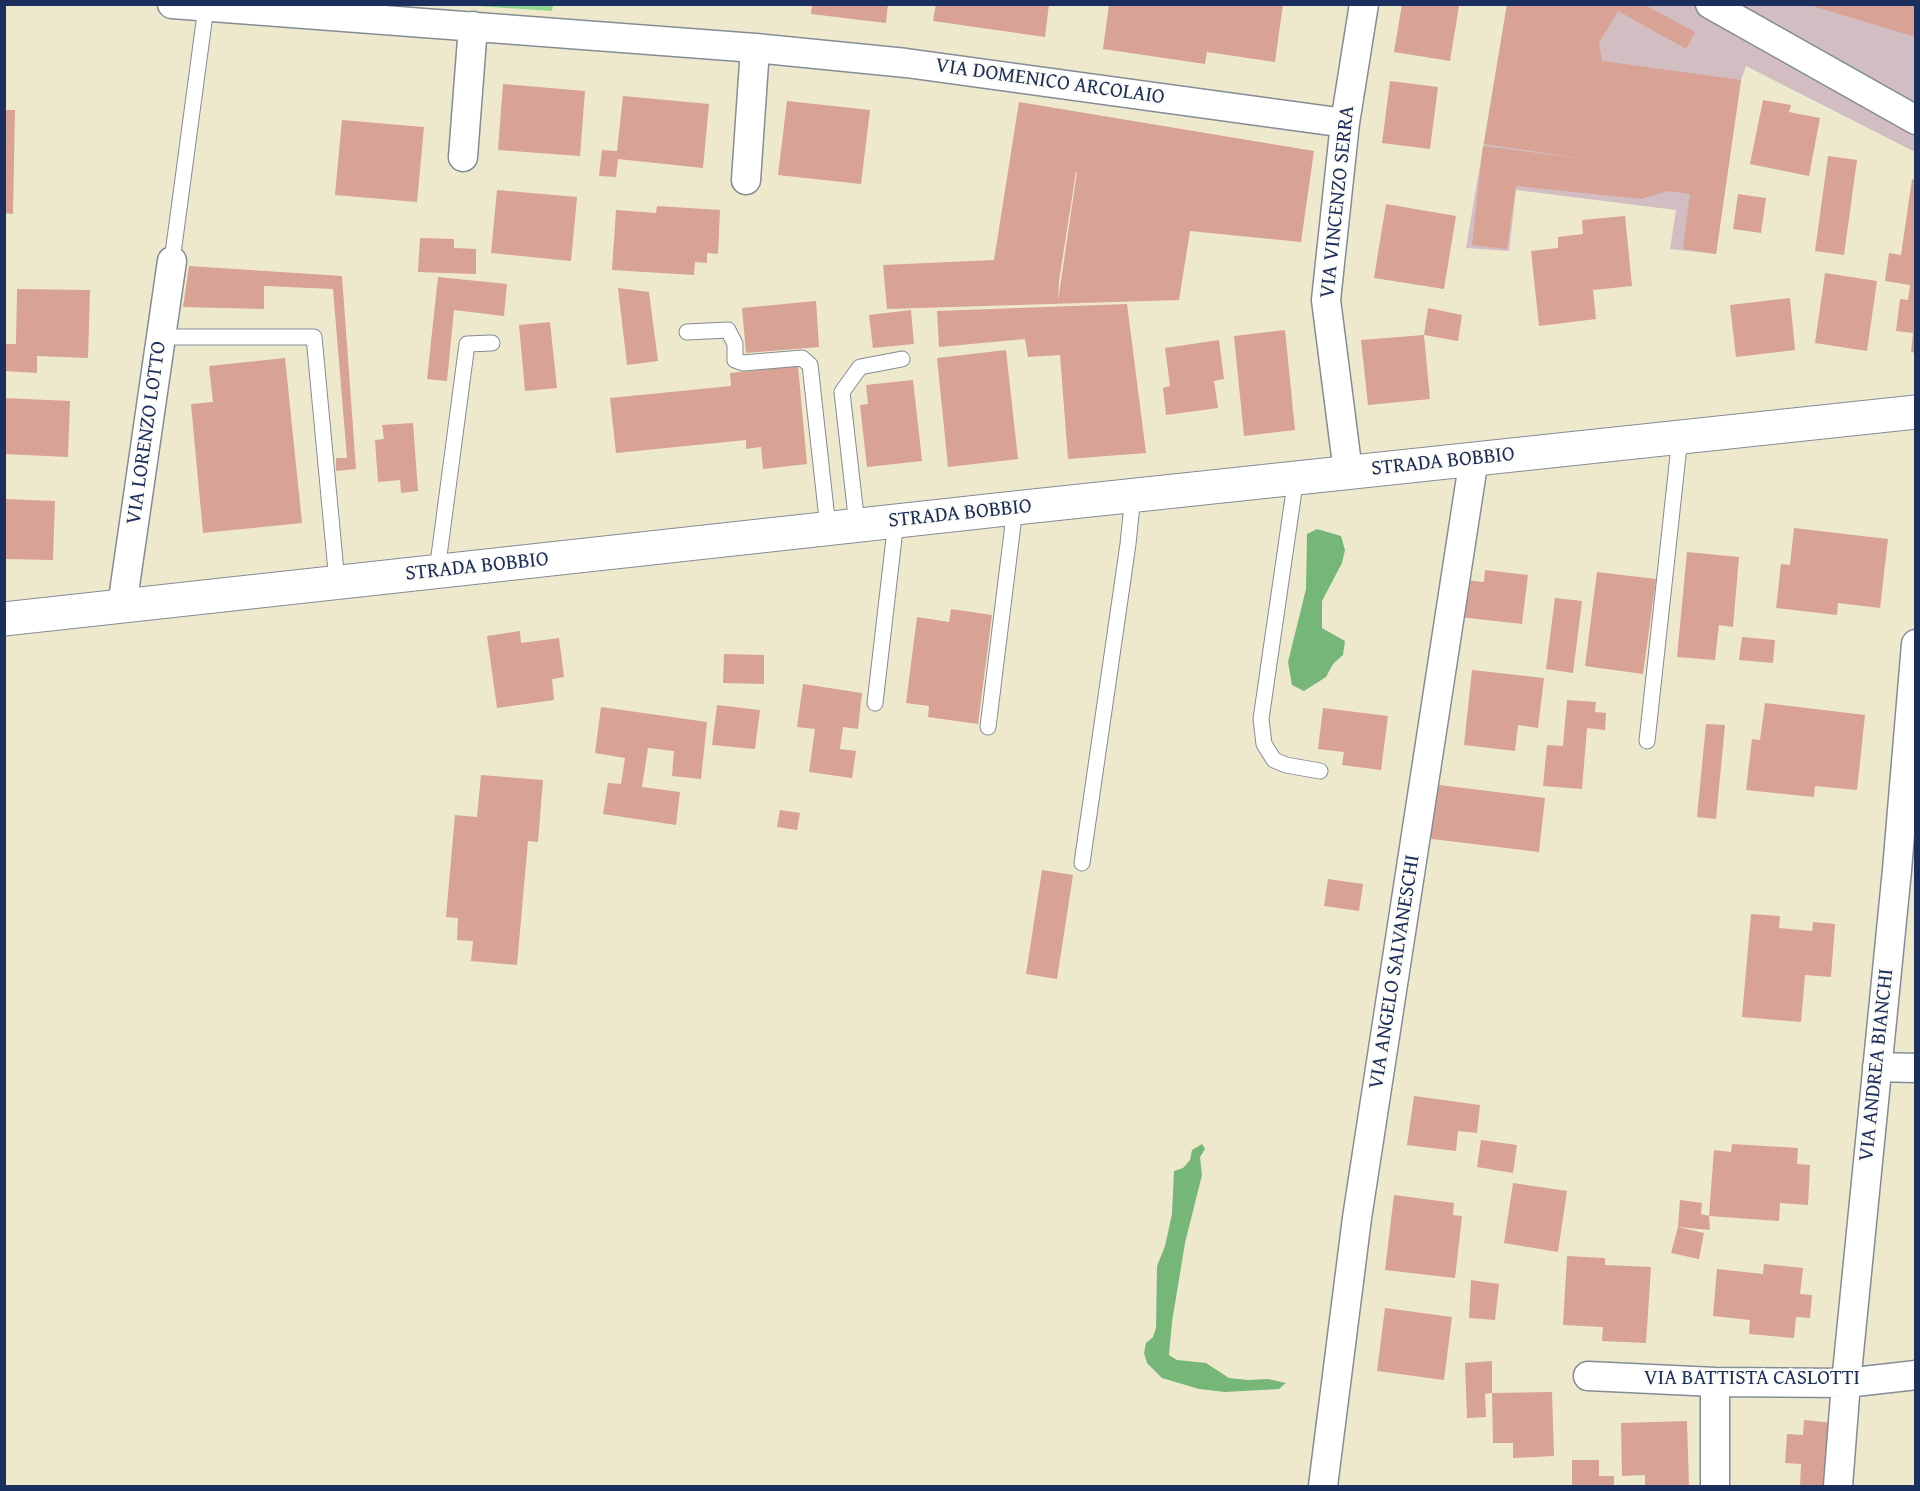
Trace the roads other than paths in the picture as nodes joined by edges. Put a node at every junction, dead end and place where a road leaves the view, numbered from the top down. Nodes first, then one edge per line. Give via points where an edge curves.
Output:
1 (172, 4) edge
2 (1364, 4) edge
3 (1710, 4) edge
4 (206, 7) junction
5 (390, 12) edge
6 (472, 26) junction
7 (755, 48) junction
8 (1916, 120) edge
9 (1346, 123) junction
10 (463, 157) dead end
11 (746, 180) dead end
12 (172, 261) joint
13 (687, 332) dead end
14 (162, 338) junction
15 (492, 343) dead end
16 (902, 359) dead end
17 (1916, 412) edge
18 (1680, 437) junction
19 (1474, 458) junction
20 (1348, 472) junction
21 (1296, 477) junction
22 (1132, 495) junction
23 (1015, 508) junction
24 (896, 521) junction
25 (843, 526) junction
26 (437, 571) junction
27 (337, 582) junction
28 (122, 606) junction
29 (4, 619) edge
30 (1916, 644) edge
31 (1915, 651) edge
32 (875, 703) dead end
33 (988, 727) dead end
34 (1647, 741) dead end
35 (1320, 771) dead end
36 (1082, 864) dead end
37 (1877, 1067) junction
38 (1916, 1068) edge
39 (1916, 1375) edge
40 (1588, 1376) dead end
41 (1715, 1382) junction
42 (1846, 1383) junction
43 (1323, 1486) edge
44 (1715, 1486) edge
45 (1838, 1486) edge

1 - 4 street, VIA DOMENICO ARCOLAIO
2 - 9 street, VIA VINCENZO SERRA
3 - 8 street
4 - 5 street, VIA DOMENICO ARCOLAIO
4 - 12 lane
5 - 6 street, VIA DOMENICO ARCOLAIO
6 - 7 street, VIA DOMENICO ARCOLAIO
6 - 10 street
7 - 9 street, VIA DOMENICO ARCOLAIO via 906,63
7 - 11 street
9 - 20 street, VIA VINCENZO SERRA via 1326,300
12 - 14 street, VIA LORENZO LOTTO
13 - 25 lane via 728,330 735,344 735,360 743,363 802,358 810,365
14 - 27 lane via 314,337
14 - 28 street, VIA LORENZO LOTTO
15 - 26 lane via 466,344
16 - 25 lane via 860,367 842,392
17 - 18 main road, STRADA BOBBIO
18 - 19 main road, STRADA BOBBIO
18 - 34 lane
19 - 20 main road, STRADA BOBBIO
19 - 43 street, VIA ANGELO SALVANESCHI via 1357,1218
20 - 21 main road, STRADA BOBBIO
21 - 22 main road, STRADA BOBBIO
21 - 35 lane via 1261,719 1264,744 1274,760
22 - 23 main road, STRADA BOBBIO
22 - 36 lane
23 - 24 main road, STRADA BOBBIO
23 - 33 lane
24 - 25 main road, STRADA BOBBIO
24 - 32 lane
25 - 26 main road, STRADA BOBBIO
26 - 27 main road, STRADA BOBBIO
27 - 28 main road, STRADA BOBBIO
28 - 29 main road, STRADA BOBBIO
30 - 31 street, VIA ANDREA BIANCHI
31 - 37 street, VIA ANDREA BIANCHI
37 - 38 street
37 - 42 street, VIA ANDREA BIANCHI
39 - 42 street, VIA BATTISTA CASLOTTI
40 - 41 street, VIA BATTISTA CASLOTTI
41 - 42 street, VIA BATTISTA CASLOTTI
41 - 44 street
42 - 45 street, VIA ANDREA BIANCHI

